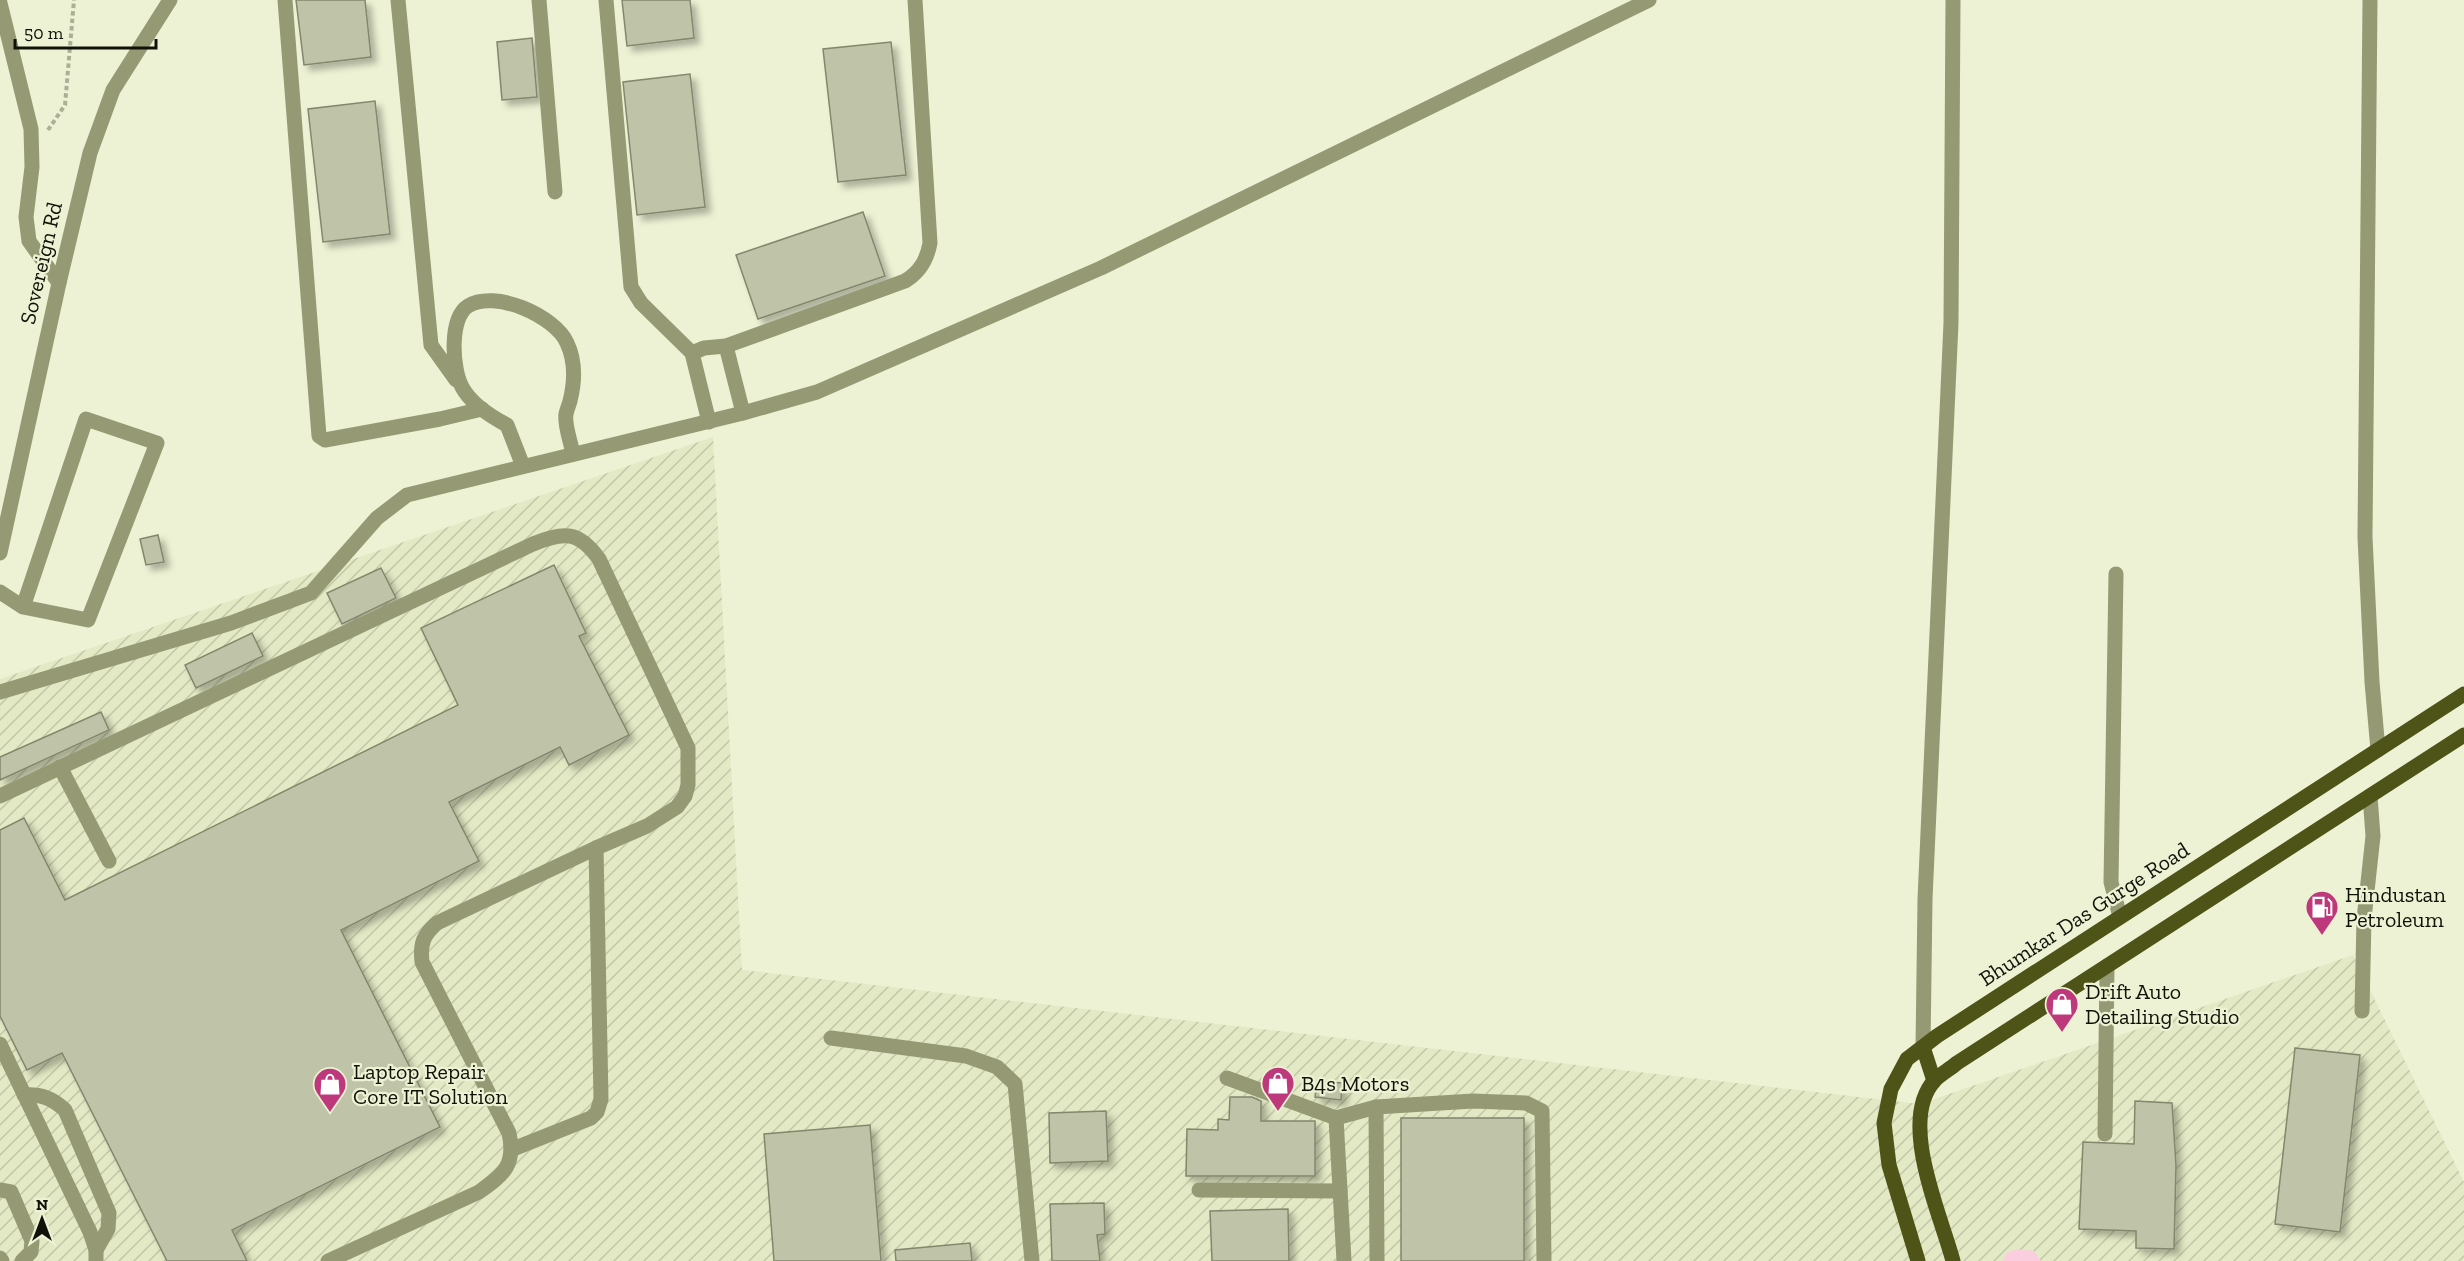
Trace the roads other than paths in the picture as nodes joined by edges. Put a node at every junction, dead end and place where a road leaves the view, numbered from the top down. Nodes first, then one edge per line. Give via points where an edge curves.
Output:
1 (170, 0) edge
2 (285, 0) edge
3 (398, 0) edge
4 (539, 0) edge
5 (606, 0) edge
6 (915, 0) edge
7 (1649, 0) edge
8 (1953, 0) edge
9 (2370, 0) edge
10 (0, 3) edge
11 (555, 192) dead end
12 (58, 283) junction
13 (726, 346) junction
14 (692, 353) junction
15 (462, 388) junction
16 (482, 410) junction
17 (743, 413) junction
18 (709, 422) junction
19 (573, 454) junction
20 (523, 466) junction
21 (0, 553) edge
22 (2116, 574) dead end
23 (0, 592) edge
24 (23, 607) junction
25 (0, 692) edge
26 (2464, 694) edge
27 (2464, 735) edge
28 (2378, 750) junction
29 (60, 767) junction
30 (0, 795) edge
31 (2370, 796) junction
32 (596, 848) junction
33 (109, 861) dead end
34 (2120, 917) junction
35 (2107, 966) junction
36 (2362, 1011) dead end
37 (831, 1038) dead end
38 (0, 1044) edge
39 (1923, 1047) junction
40 (1227, 1078) dead end
41 (1934, 1081) junction
42 (24, 1095) junction
43 (1376, 1107) junction
44 (1336, 1118) junction
45 (2105, 1134) dead end
46 (513, 1149) junction
47 (0, 1190) edge
48 (1199, 1190) dead end
49 (1340, 1191) junction
50 (96, 1256) edge
51 (22, 1261) edge
52 (328, 1261) edge
53 (1032, 1261) edge
54 (1344, 1261) edge
55 (1377, 1261) edge
56 (1544, 1261) edge
57 (1918, 1261) edge
58 (1953, 1261) edge

1 - 12 street, Sovereign Rd via 113,90 90,153
2 - 16 street via 319,436 325,440
3 - 15 street via 431,345
4 - 11 street
5 - 14 street via 631,287 641,303
6 - 13 street via 930,243 922,266 905,281
7 - 17 street via 1101,268 817,392
8 - 39 street via 1952,323 1926,888
9 - 28 street via 2365,537
10 - 12 street via 31,129 26,217 29,241
12 - 21 street, Sovereign Rd
13 - 14 street
13 - 17 street
14 - 18 street
15 - 16 street
15 - 19 street via 454,336 458,318 467,307 500,302 521,306 544,318 567,342 573,362 573,390 566,414
16 - 20 street via 507,425
17 - 18 street
18 - 19 street
19 - 20 street
20 - 25 street via 407,495 377,518 311,593 231,623
22 - 34 street via 2111,882
23 - 24 street
24 - 24 street via 88,620 157,442 86,419
26 - 28 main road, Bhumkar Das Gurge Road
27 - 31 main road
28 - 34 main road, Bhumkar Das Gurge Road
29 - 30 street
29 - 32 street via 533,544 567,534 582,538 599,560 688,748 686,796 677,807 647,826
29 - 33 street
31 - 35 main road
31 - 36 street via 2373,836 2364,919
32 - 46 street via 601,1099 591,1118
32 - 46 street via 437,923 420,946 422,962 509,1132
34 - 39 main road, Bhumkar Das Gurge Road
35 - 41 main road
35 - 45 street
37 - 53 street via 966,1056 997,1067 1015,1084
38 - 42 street
39 - 41 main road
39 - 57 main road, Bhumkar Das Gurge Road via 1907,1059 1896,1079 1884,1123 1889,1165
40 - 44 street
41 - 58 main road via 1923,1101 1918,1125 1922,1158
42 - 50 street via 90,1232
42 - 50 street via 35,1094 56,1101 70,1121 109,1213 108,1229
43 - 44 street
43 - 55 street
43 - 56 street via 1473,1101 1526,1103 1542,1111
44 - 49 street
46 - 52 street via 506,1168 479,1192
47 - 51 street via 11,1192 32,1241 32,1252
48 - 49 street
49 - 54 street

